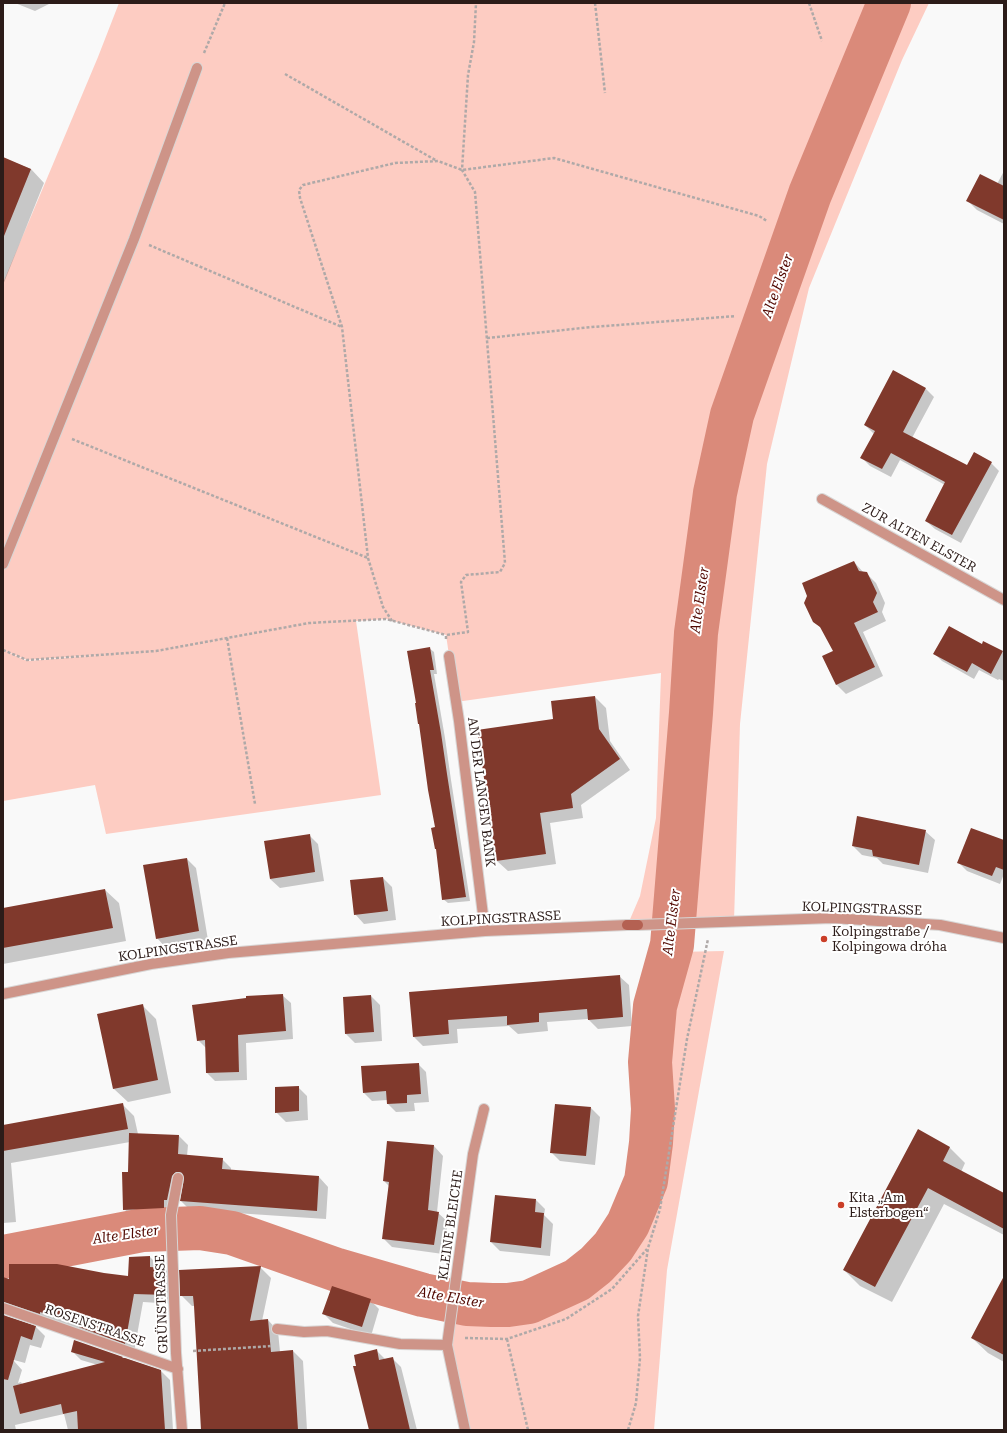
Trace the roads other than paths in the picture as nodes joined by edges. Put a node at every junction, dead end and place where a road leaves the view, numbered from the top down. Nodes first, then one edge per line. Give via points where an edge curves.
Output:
1 (197, 68) road end
2 (822, 499) dead end
3 (3, 564) edge
4 (1004, 600) edge
5 (449, 656) road end
6 (485, 931) junction
7 (1004, 938) edge
8 (3, 994) edge
9 (484, 1109) dead end
10 (178, 1178) dead end
11 (3, 1308) edge
12 (276, 1329) dead end
13 (447, 1345) junction
14 (178, 1369) junction
15 (182, 1430) edge
16 (465, 1430) edge

1 - 3 street via 134,239
2 - 4 street, ZUR ALTEN ELSTER
5 - 6 street, AN DER LANGEN BANK
6 - 7 street, KOLPINGSTRASSE via 832,918 940,925
6 - 8 street, KOLPINGSTRASSE via 228,953 152,964
9 - 13 street, KLEINE BLEICHE via 473,1154
10 - 14 street, GRÜNSTRASSE via 171,1215
11 - 14 street, ROSENSTRASSE
12 - 13 street via 327,1331 400,1344
13 - 16 street, KLEINE BLEICHE
14 - 15 street, GRÜNSTRASSE

